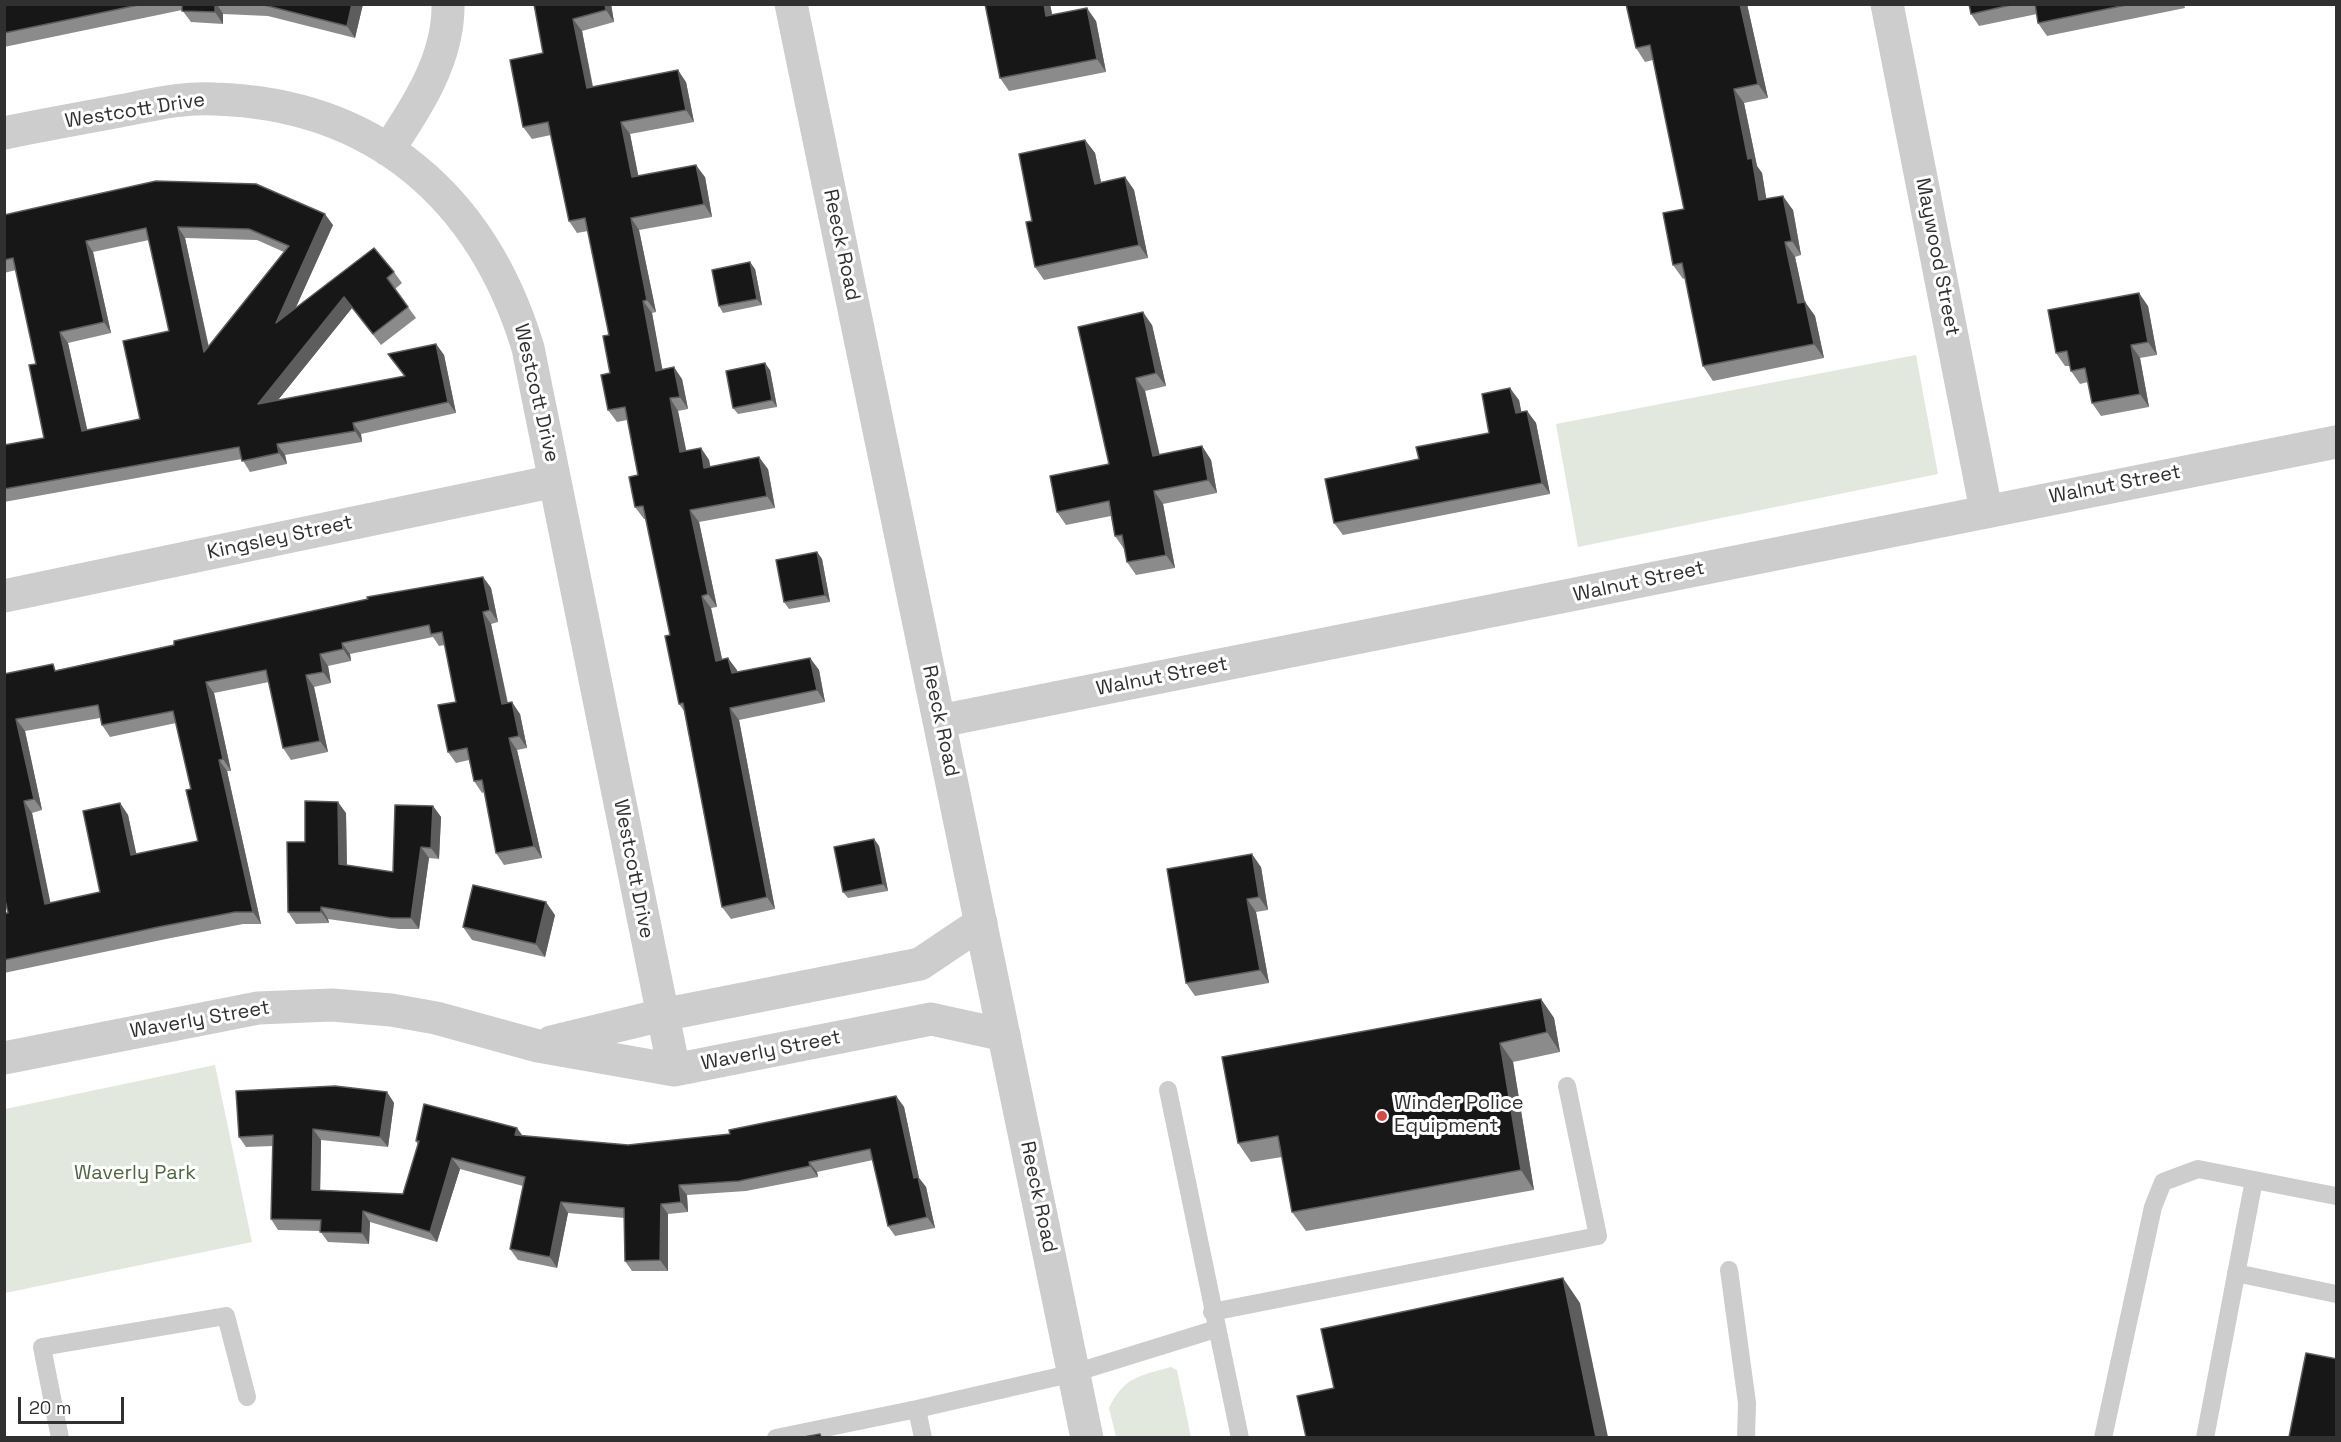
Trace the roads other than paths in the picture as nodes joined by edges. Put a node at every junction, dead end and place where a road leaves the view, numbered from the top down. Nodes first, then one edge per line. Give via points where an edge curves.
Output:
1 (448, 4) edge
2 (791, 4) edge
3 (1887, 4) edge
4 (4, 133) edge
5 (388, 150) junction
6 (2337, 442) edge
7 (555, 481) junction
8 (1986, 510) junction
9 (4, 596) edge
10 (940, 721) junction
11 (981, 923) junction
12 (662, 1015) junction
13 (1004, 1035) junction
14 (538, 1046) junction
15 (4, 1058) edge
16 (674, 1070) junction
17 (1567, 1086) dead end
18 (1168, 1090) dead end
19 (2254, 1180) junction
20 (2337, 1197) edge
21 (1729, 1270) dead end
22 (2236, 1274) junction
23 (2337, 1294) edge
24 (1214, 1321) junction
25 (1074, 1373) junction
26 (246, 1397) dead end
27 (917, 1409) junction
28 (60, 1437) edge
29 (776, 1437) edge
30 (923, 1437) edge
31 (1087, 1437) edge
32 (1240, 1437) edge
33 (1746, 1437) edge
34 (2103, 1437) edge
35 (2205, 1437) edge

1 - 5 street via 438,58 416,108
2 - 10 street, Reeck Road
3 - 8 street, Maywood Street
4 - 5 street, Westcott Drive via 170,101 214,99 275,105 343,124
5 - 7 street, Westcott Drive via 423,176 457,211 486,249 503,280 528,348
6 - 8 street, Walnut Street
7 - 9 street, Kingsley Street
7 - 12 street, Westcott Drive
8 - 10 street, Walnut Street
10 - 11 street, Reeck Road
11 - 12 street, Waverly Street via 920,964
11 - 13 street, Reeck Road
12 - 14 street, Waverly Street
12 - 16 street, Westcott Drive
13 - 16 street, Waverly Street via 931,1019
13 - 25 street, Reeck Road
14 - 15 street, Waverly Street via 436,1018 332,1005 258,1008
14 - 16 street, Waverly Street
17 - 24 lane via 1598,1236
18 - 24 lane
19 - 20 lane
19 - 22 lane
19 - 34 lane via 2198,1169 2163,1182 2153,1207
21 - 33 lane via 1747,1403
22 - 23 lane
22 - 35 lane
24 - 25 lane
24 - 32 lane
25 - 27 lane
25 - 31 street, Reeck Road
26 - 28 lane via 226,1316 42,1347
27 - 29 lane
27 - 30 lane

